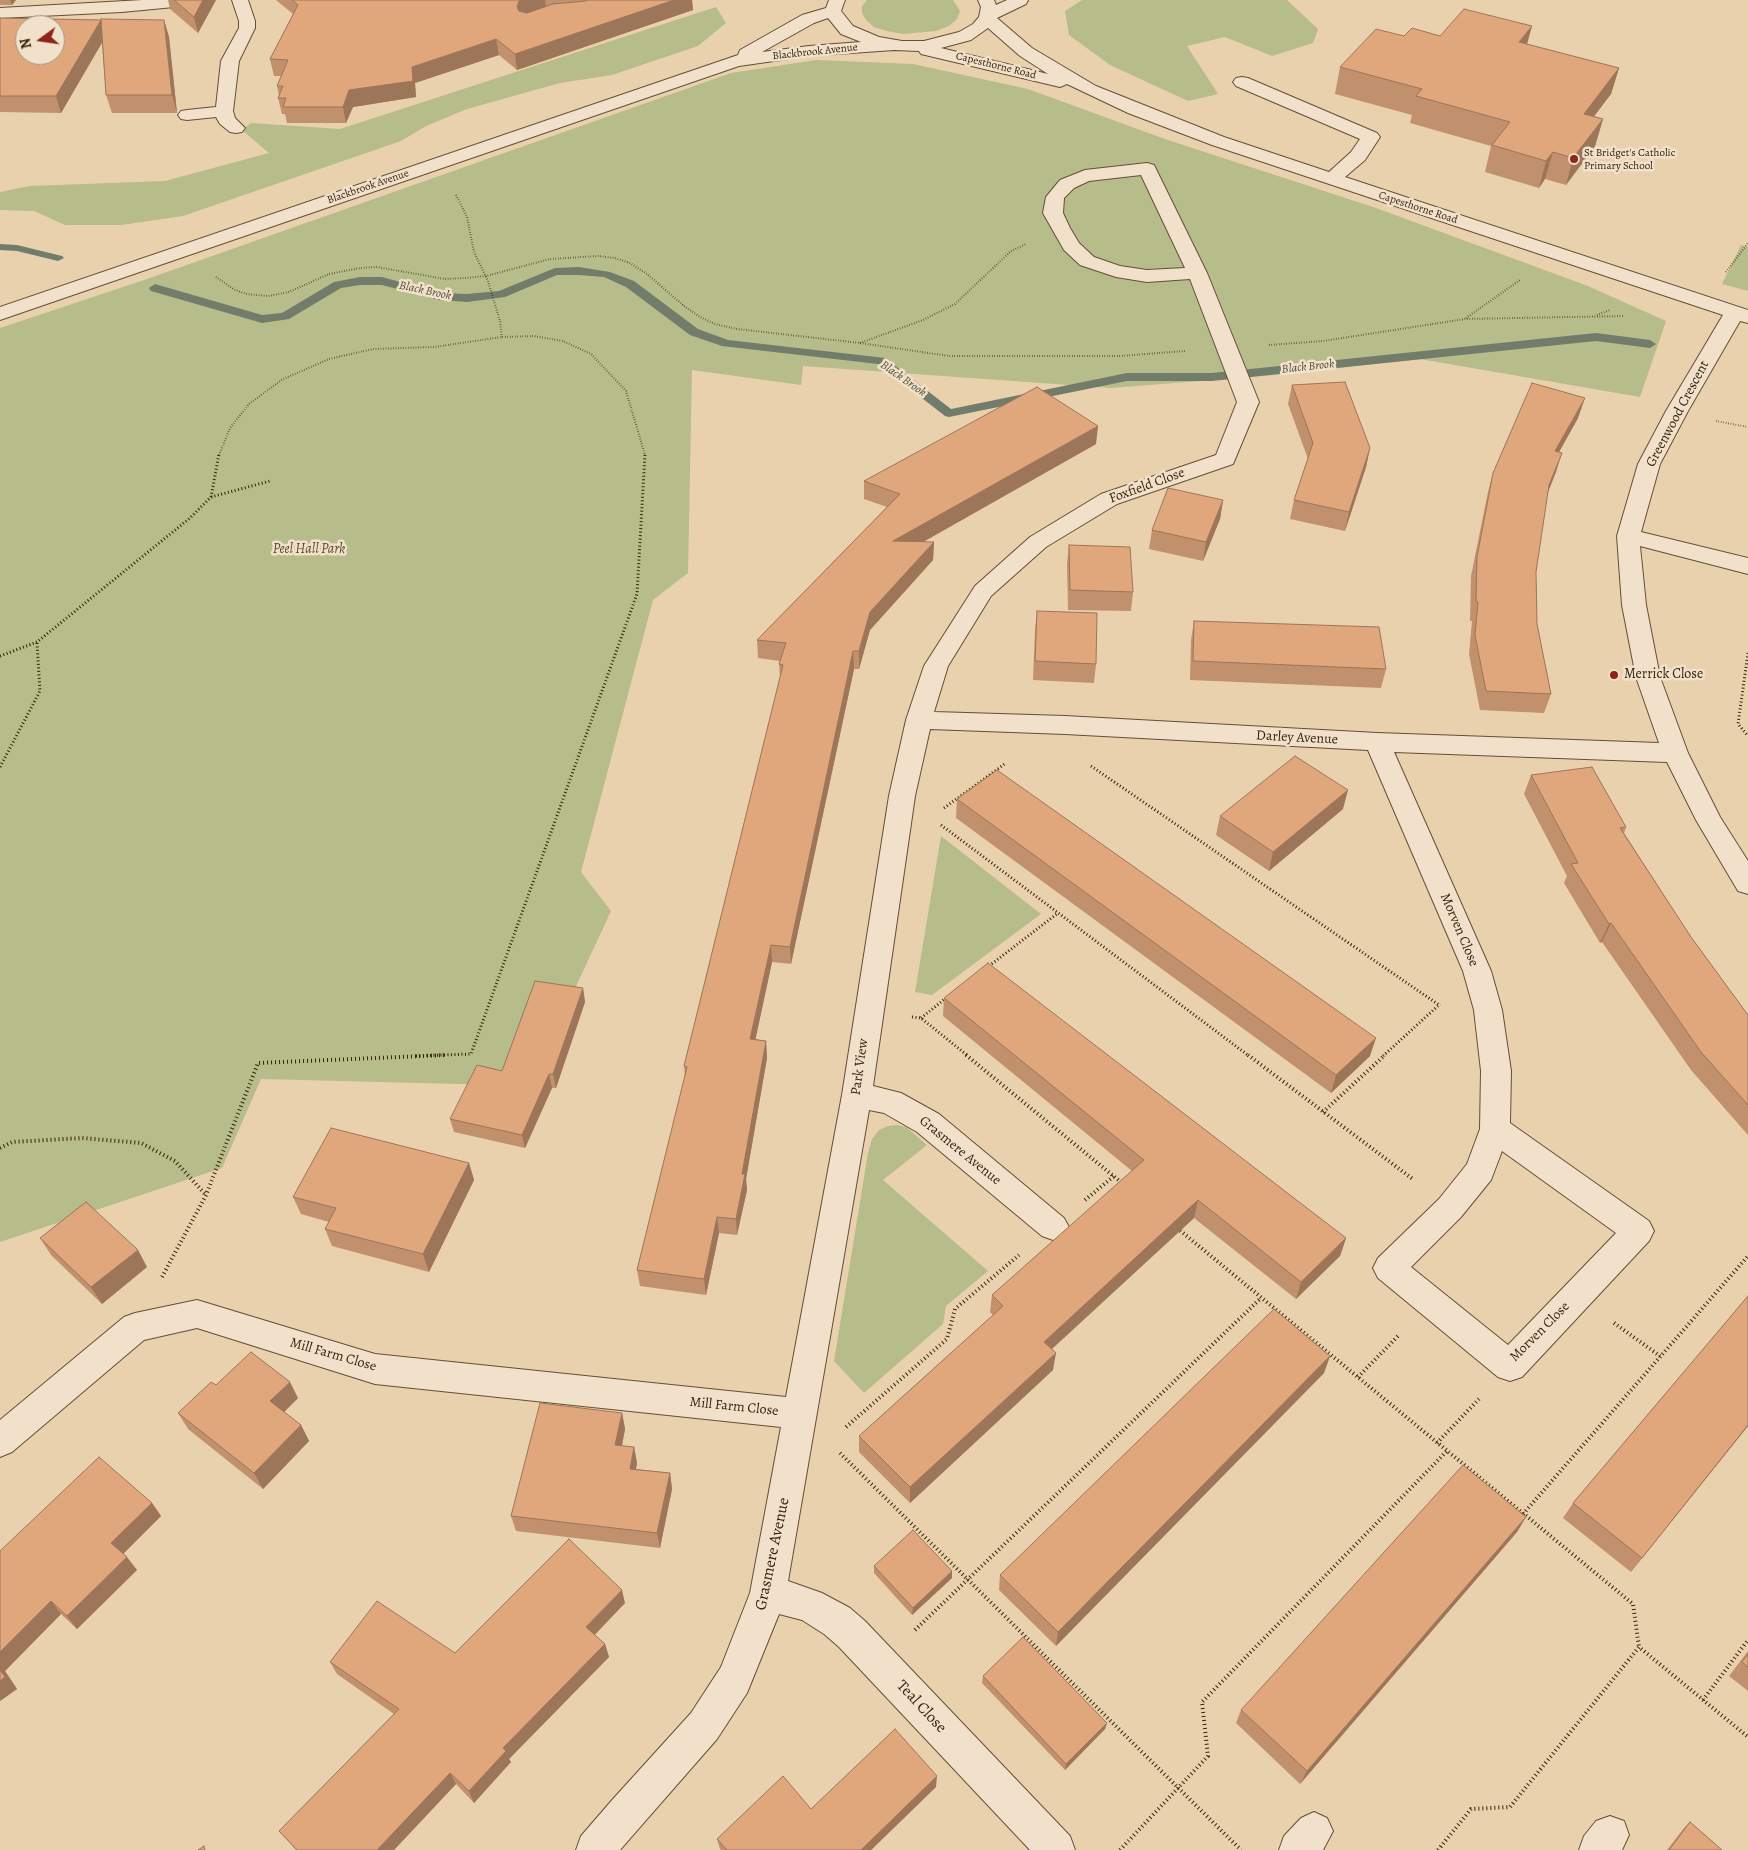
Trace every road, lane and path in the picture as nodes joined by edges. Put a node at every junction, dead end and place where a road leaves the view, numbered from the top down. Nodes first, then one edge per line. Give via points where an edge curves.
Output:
1 (195, 0) edge
2 (240, 0) edge
3 (1020, 0) edge
4 (74, 5) edge
5 (832, 5) edge
6 (987, 11) edge
7 (0, 13) edge
8 (898, 45) junction
9 (736, 60) junction
10 (1242, 82) dead end
11 (1090, 90) junction
12 (224, 111) junction
13 (187, 115) dead end
14 (236, 128) dead end
15 (434, 164) junction
16 (1332, 179) junction
17 (1060, 228) junction
18 (1748, 243) edge
19 (1197, 273) junction
20 (1527, 275) dead end
21 (486, 276) junction
22 (215, 277) dead end
23 (1721, 279) dead end
24 (0, 314) edge
25 (1742, 315) edge
26 (1630, 316) dead end
27 (1465, 319) junction
28 (502, 337) junction
29 (860, 343) junction
30 (1229, 357) junction
31 (270, 481) dead end
32 (211, 497) junction
33 (1628, 536) junction
34 (1748, 566) edge
35 (37, 642) junction
36 (1748, 653) edge
37 (0, 656) edge
38 (919, 720) junction
39 (1037, 729) junction
40 (1748, 736) edge
41 (1377, 742) junction
42 (1675, 753) junction
43 (0, 767) edge
44 (902, 796) junction
45 (931, 817) junction
46 (1748, 884) edge
47 (1058, 913) junction
48 (982, 971) edge
49 (1477, 971) junction
50 (951, 994) edge
51 (1440, 1005) junction
52 (868, 1015) junction
53 (921, 1018) junction
54 (857, 1095) junction
55 (1323, 1112) junction
56 (1495, 1129) junction
57 (0, 1148) edge
58 (1114, 1176) junction
59 (1129, 1188) edge
60 (206, 1195) junction
61 (1450, 1208) junction
62 (1173, 1225) edge
63 (1053, 1227) junction
64 (1748, 1256) edge
65 (1577, 1295) junction
66 (1261, 1298) junction
67 (1431, 1302) junction
68 (135, 1326) junction
69 (1660, 1356) junction
70 (1510, 1366) junction
71 (1358, 1377) junction
72 (800, 1414) junction
73 (0, 1441) edge
74 (828, 1442) junction
75 (1438, 1443) junction
76 (1447, 1451) junction
77 (1523, 1514) junction
78 (967, 1580) junction
79 (768, 1593) junction
80 (1748, 1640) edge
81 (1639, 1647) junction
82 (880, 1663) junction
83 (1703, 1700) junction
84 (1748, 1737) edge
85 (1178, 1788) junction
86 (595, 1850) edge
87 (1056, 1850) edge
88 (1120, 1850) edge
89 (1241, 1850) edge
90 (1438, 1850) edge

1 - 4 street via 122,7
2 - 12 street via 247,28 230,61
3 - 6 street
4 - 7 street
5 - 8 street via 839,22 847,30 876,42
5 - 9 street, Blackbrook Avenue
6 - 8 street via 979,28 965,36 924,46
6 - 11 street, Capesthorne Road via 1026,52
8 - 9 street, Blackbrook Avenue
8 - 11 street, Capesthorne Road via 988,63
9 - 15 street, Blackbrook Avenue
10 - 16 street via 1372,137 1358,156
11 - 16 street, Capesthorne Road via 1218,141
12 - 13 street
12 - 14 street via 226,120
15 - 21 path via 463,208 474,252
15 - 24 street, Blackbrook Avenue
16 - 25 street, Capesthorne Road
17 - 19 street, Foxfield Close via 1071,246 1087,261 1116,271 1147,276
17 - 19 street, Foxfield Close via 1053,213 1055,197 1067,184 1085,176 1147,168
17 - 29 path via 1011,251 955,304
18 - 23 path
19 - 30 street, Foxfield Close
20 - 27 path
21 - 22 path via 445,278 393,269 360,268 329,274 289,292 268,296 235,290
21 - 28 path
21 - 29 path via 550,259 615,258 647,274 684,306 715,324
25 - 33 street, Greenwood Crescent via 1677,411 1650,464
26 - 27 path
27 - 30 path
28 - 32 path via 434,347 352,353 315,364 283,379 248,404 230,428 220,450
28 - 60 path via 534,336 563,341 591,354 626,391 645,452 637,594 471,1054 258,1063
29 - 30 path via 949,356
30 - 38 street, Foxfield Close via 1248,402 1225,459 1109,499 1038,542 983,591 936,666
31 - 32 path
32 - 35 path via 190,518
33 - 34 street
33 - 42 street, Greenwood Crescent via 1634,605 1648,677
35 - 37 path
35 - 43 path via 40,691
36 - 40 path via 1738,724
38 - 39 street, Darley Avenue
38 - 44 street, Park View
39 - 41 street, Darley Avenue
39 - 45 path
39 - 51 path
41 - 42 street, Darley Avenue
41 - 49 street, Morven Close
42 - 46 street, Greenwood Crescent via 1709,820
44 - 45 path
44 - 52 street, Park View
45 - 47 path
47 - 48 path
47 - 55 path
49 - 51 path
49 - 56 street, Morven Close via 1488,1010 1496,1071
50 - 53 path
51 - 55 path
52 - 53 path
52 - 54 street, Park View
53 - 58 path
54 - 63 street, Grasmere Avenue via 891,1102 928,1124
54 - 72 street, Park View
55 - 61 path
56 - 61 street, Morven Close via 1480,1171
56 - 65 street, Morven Close via 1638,1231
57 - 60 path via 12,1142 82,1138 141,1143 175,1161
58 - 59 path
58 - 63 path
60 - 68 path
61 - 67 street, Morven Close via 1389,1268
62 - 66 path
63 - 74 path via 955,1309 947,1339
64 - 69 path
65 - 69 path
65 - 70 street, Morven Close
66 - 71 path
66 - 78 path
67 - 70 street, Morven Close
67 - 71 path
68 - 72 street, Mill Farm Close via 197,1314 375,1369
68 - 73 street, Mill Farm Close
69 - 77 path
70 - 75 path
71 - 75 path
72 - 74 path
72 - 79 street, Grasmere Avenue
74 - 78 path
75 - 76 path
76 - 77 path
76 - 85 path via 1202,1702 1208,1756
77 - 81 path via 1633,1604
78 - 82 path
78 - 85 path
79 - 82 street, Teal Close via 809,1605 837,1620
79 - 86 street, Grasmere Avenue via 734,1680 704,1726
80 - 83 path
81 - 83 path
81 - 90 path via 1510,1807 1471,1809
82 - 87 street, Teal Close
83 - 84 path
85 - 88 path
85 - 89 path

